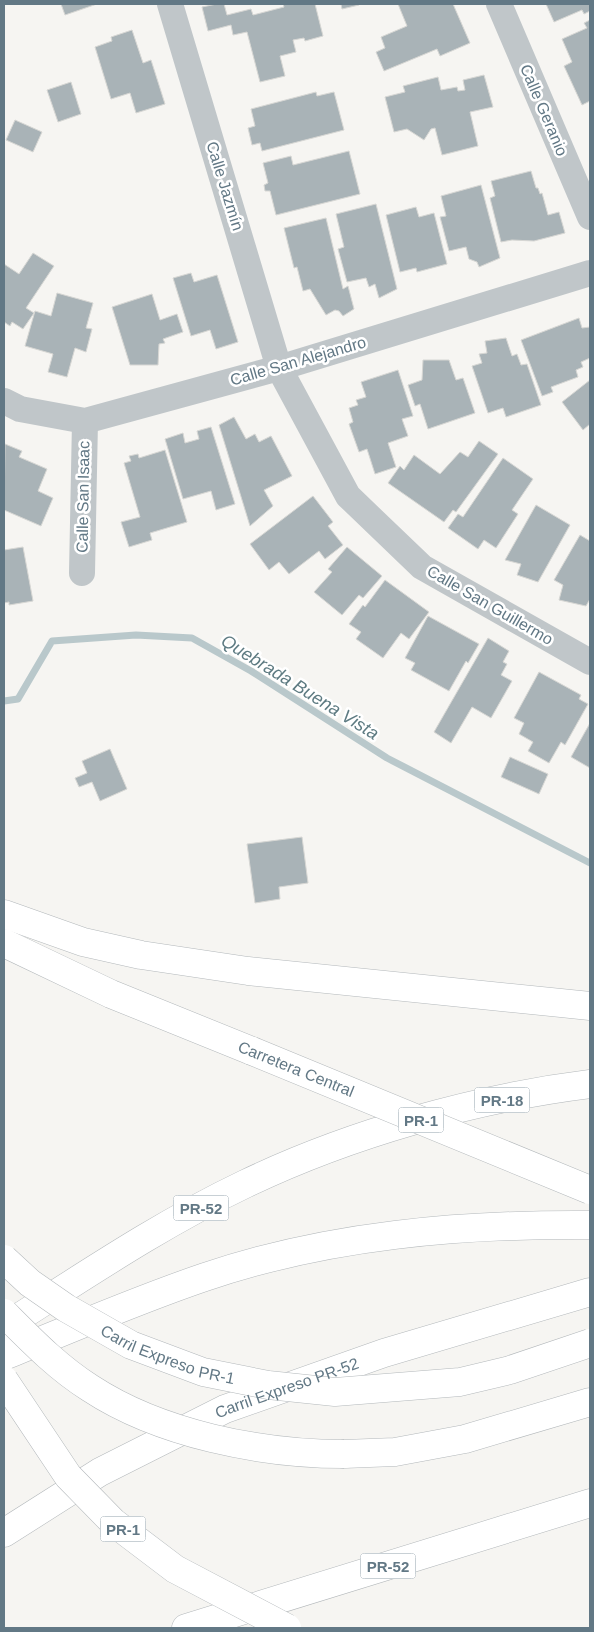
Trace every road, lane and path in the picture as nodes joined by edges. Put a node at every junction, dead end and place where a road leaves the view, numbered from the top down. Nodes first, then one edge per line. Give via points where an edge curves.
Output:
1 (170, 4) edge
2 (498, 4) edge
3 (590, 217) edge
4 (590, 273) edge
5 (279, 368) junction
6 (4, 401) edge
7 (85, 421) junction
8 (82, 573) dead end
9 (590, 662) edge
10 (4, 914) edge
11 (4, 943) edge
12 (590, 1006) edge
13 (590, 1084) edge
14 (414, 1120) joint
15 (590, 1190) edge
16 (590, 1225) edge
17 (4, 1259) edge
18 (590, 1292) edge
19 (4, 1313) edge
20 (4, 1327) edge
21 (590, 1343) edge
22 (4, 1356) edge
23 (4, 1380) edge
24 (590, 1402) edge
25 (590, 1504) edge
26 (4, 1533) edge
27 (186, 1628) edge
28 (287, 1628) edge

1 - 5 street, Calle Jazmín
2 - 3 street, Calle Geranio
4 - 5 street, Calle San Alejandro
5 - 7 street, Calle San Alejandro
5 - 9 street, Calle San Guillermo via 348,496 422,567
6 - 7 street, Calle San Alejandro via 20,409
7 - 8 street, Calle San Isaac
10 - 12 highway via 83,942 141,955 257,972
11 - 15 highway, Carretera Central / PR-1, bridge via 111,994
13 - 14 highway, PR-18
14 - 20 highway, PR-52 via 309,1157 245,1184 127,1249
16 - 22 highway via 515,1224 405,1233 322,1246 206,1276
17 - 21 highway, Carril Expreso PR-1, bridge via 30,1283 66,1308 131,1346 203,1372 268,1385 335,1392 460,1382 510,1370
18 - 26 highway, Carril Expreso PR-52 via 384,1353 225,1410 100,1472
19 - 24 highway, bridge via 48,1357 89,1388 122,1407 206,1436 252,1447 312,1454 394,1452 446,1443
23 - 28 highway, PR-1, bridge via 68,1476 112,1522 175,1569
25 - 27 highway, PR-52

